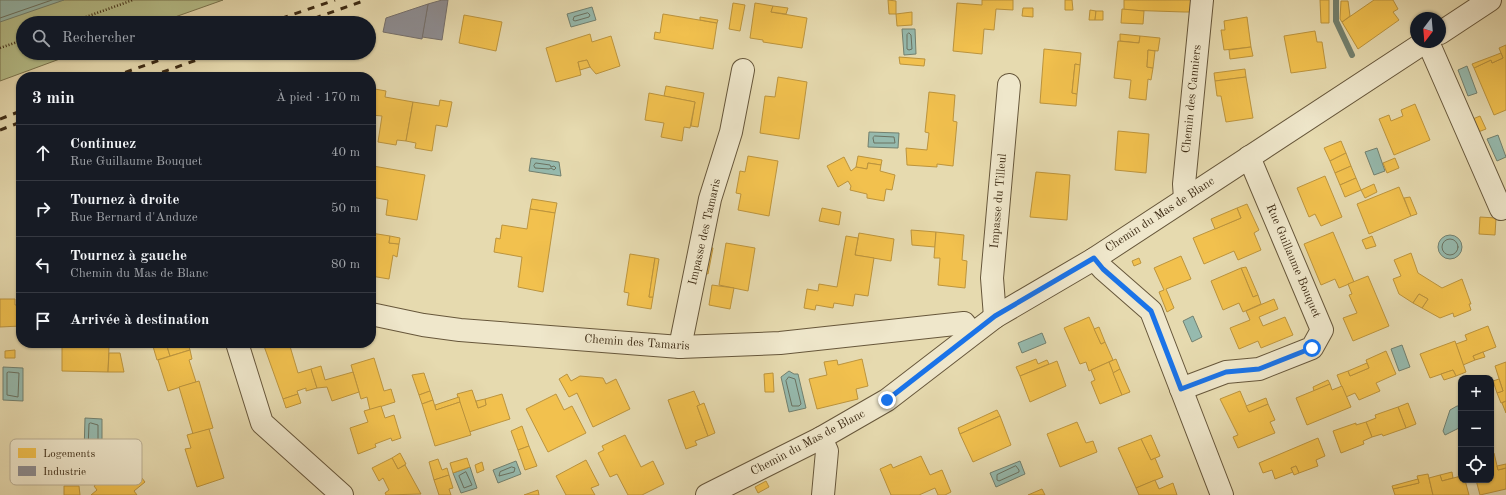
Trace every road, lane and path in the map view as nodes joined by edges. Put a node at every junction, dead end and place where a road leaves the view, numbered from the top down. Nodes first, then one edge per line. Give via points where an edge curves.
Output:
1 (133, 0) edge
2 (1202, 0) edge
3 (1490, 0) edge
4 (88, 16) edge
5 (1446, 29) edge
6 (16, 42) edge
7 (0, 48) edge
8 (1418, 48) edge
9 (1430, 48) edge
10 (743, 70) dead end
11 (1009, 85) dead end
12 (1249, 156) junction
13 (1184, 199) junction
14 (1501, 209) dead end
15 (1094, 258) junction
16 (376, 315) edge
17 (995, 316) junction
18 (972, 333) junction
19 (239, 348) edge
20 (680, 348) junction
21 (1181, 389) junction
22 (821, 438) junction
23 (342, 495) edge
24 (707, 495) edge
25 (823, 495) edge
26 (1222, 495) edge

1 - 4 path
2 - 13 street, Chemin des Canniers
3 - 5 street
6 - 7 path
8 - 12 street, Chemin du Mas de Blanc
9 - 14 street
10 - 20 street, Impasse des Tamaris via 731,132 710,199
11 - 17 street, Impasse du Tilleul via 992,278
12 - 13 street, Chemin du Mas de Blanc
12 - 21 street, Rue Guillaume Bouquet via 1322,330 1312,348 1259,369 1226,372
13 - 15 street, Chemin du Mas de Blanc
15 - 17 street, Chemin du Mas de Blanc
15 - 21 street via 1151,311
16 - 20 street, Chemin des Tamaris via 460,330
17 - 18 street, Chemin du Mas de Blanc
18 - 20 street, Chemin des Tamaris via 964,323 780,343
18 - 22 street, Chemin du Mas de Blanc via 887,400
19 - 23 street via 262,423
21 - 26 street
22 - 24 street, Chemin du Mas de Blanc
22 - 25 street via 827,451

